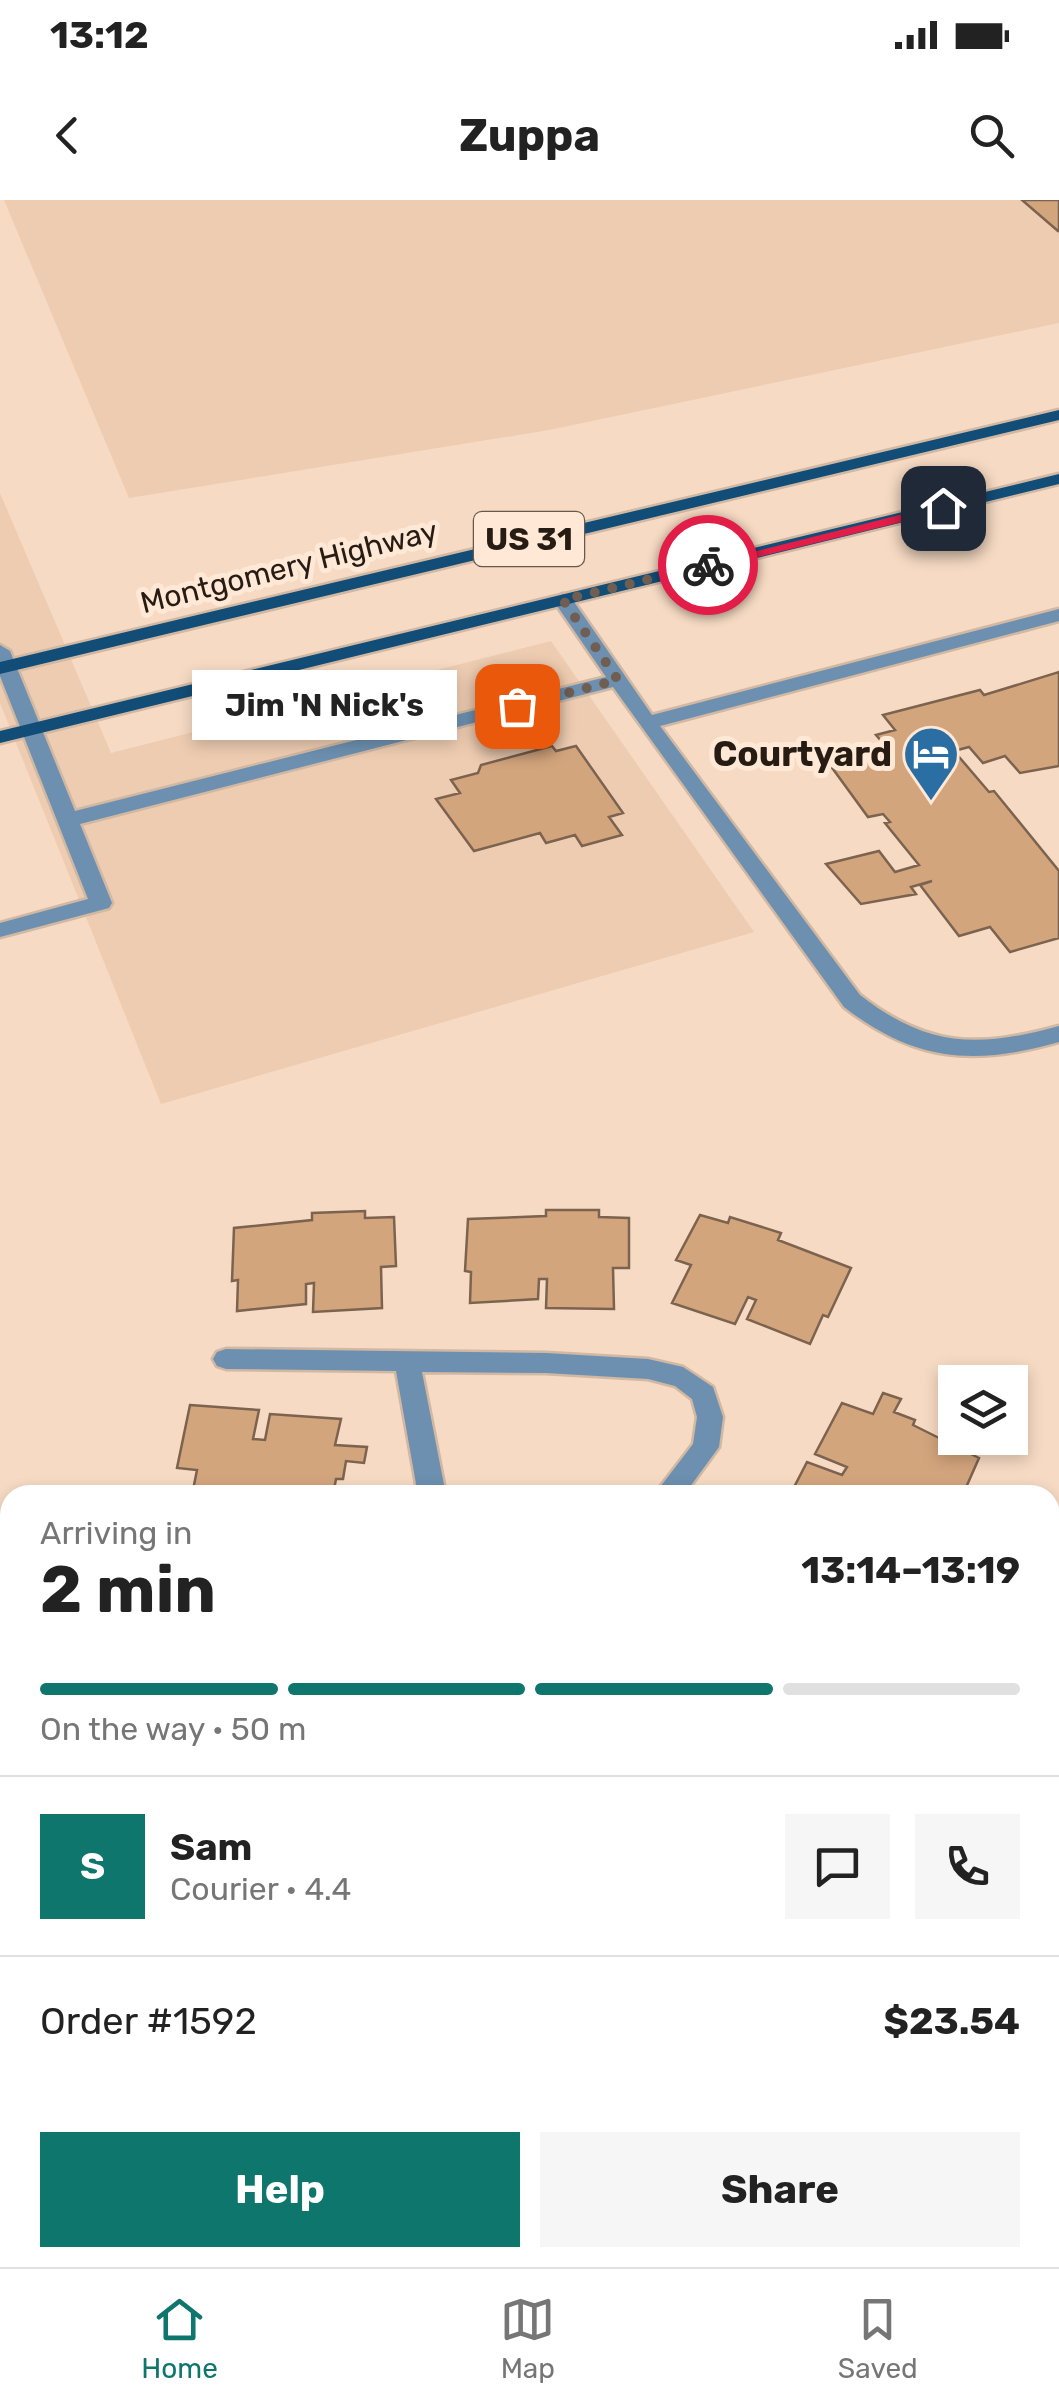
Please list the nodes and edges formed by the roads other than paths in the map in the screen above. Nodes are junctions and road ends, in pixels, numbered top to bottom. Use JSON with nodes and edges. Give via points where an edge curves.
{"nodes":[{"id":1,"x":1059,"y":415,"type":"edge"},
{"id":2,"x":1059,"y":480,"type":"edge"},
{"id":3,"x":563,"y":600,"type":"junction"},
{"id":4,"x":1059,"y":614,"type":"edge"},
{"id":5,"x":2,"y":662,"type":"edge"},
{"id":6,"x":618,"y":680,"type":"junction"},
{"id":7,"x":647,"y":723,"type":"junction"},
{"id":8,"x":31,"y":730,"type":"junction"},
{"id":9,"x":0,"y":737,"type":"edge"},
{"id":10,"x":68,"y":820,"type":"junction"},
{"id":11,"x":0,"y":930,"type":"edge"},
{"id":12,"x":1059,"y":1034,"type":"edge"},
{"id":13,"x":226,"y":1360,"type":"dead end"},
{"id":14,"x":407,"y":1361,"type":"junction"},
{"id":15,"x":430,"y":1485,"type":"edge"},
{"id":16,"x":676,"y":1485,"type":"edge"}],
"edges":[{"from":1,"to":5,"type":"main road","name":"Montgomery Highway","number":"US 31"},
{"from":2,"to":3,"type":"main road","number":"US 31"},
{"from":3,"to":6,"type":"street"},
{"from":3,"to":8,"type":"main road","number":"US 31"},
{"from":4,"to":7,"type":"street"},
{"from":5,"to":8,"type":"street"},
{"from":6,"to":7,"type":"street"},
{"from":6,"to":10,"type":"street"},
{"from":7,"to":12,"type":"street","via":[[852,1001],[875,1021],[912,1039],[987,1053]]},
{"from":8,"to":9,"type":"main road","number":"US 31"},
{"from":8,"to":10,"type":"street"},
{"from":10,"to":11,"type":"street","via":[[101,903]]},
{"from":13,"to":14,"type":"street"},
{"from":14,"to":15,"type":"street"},
{"from":14,"to":16,"type":"street","via":[[546,1362],[682,1377],[704,1394],[708,1432],[706,1447]]}]}
